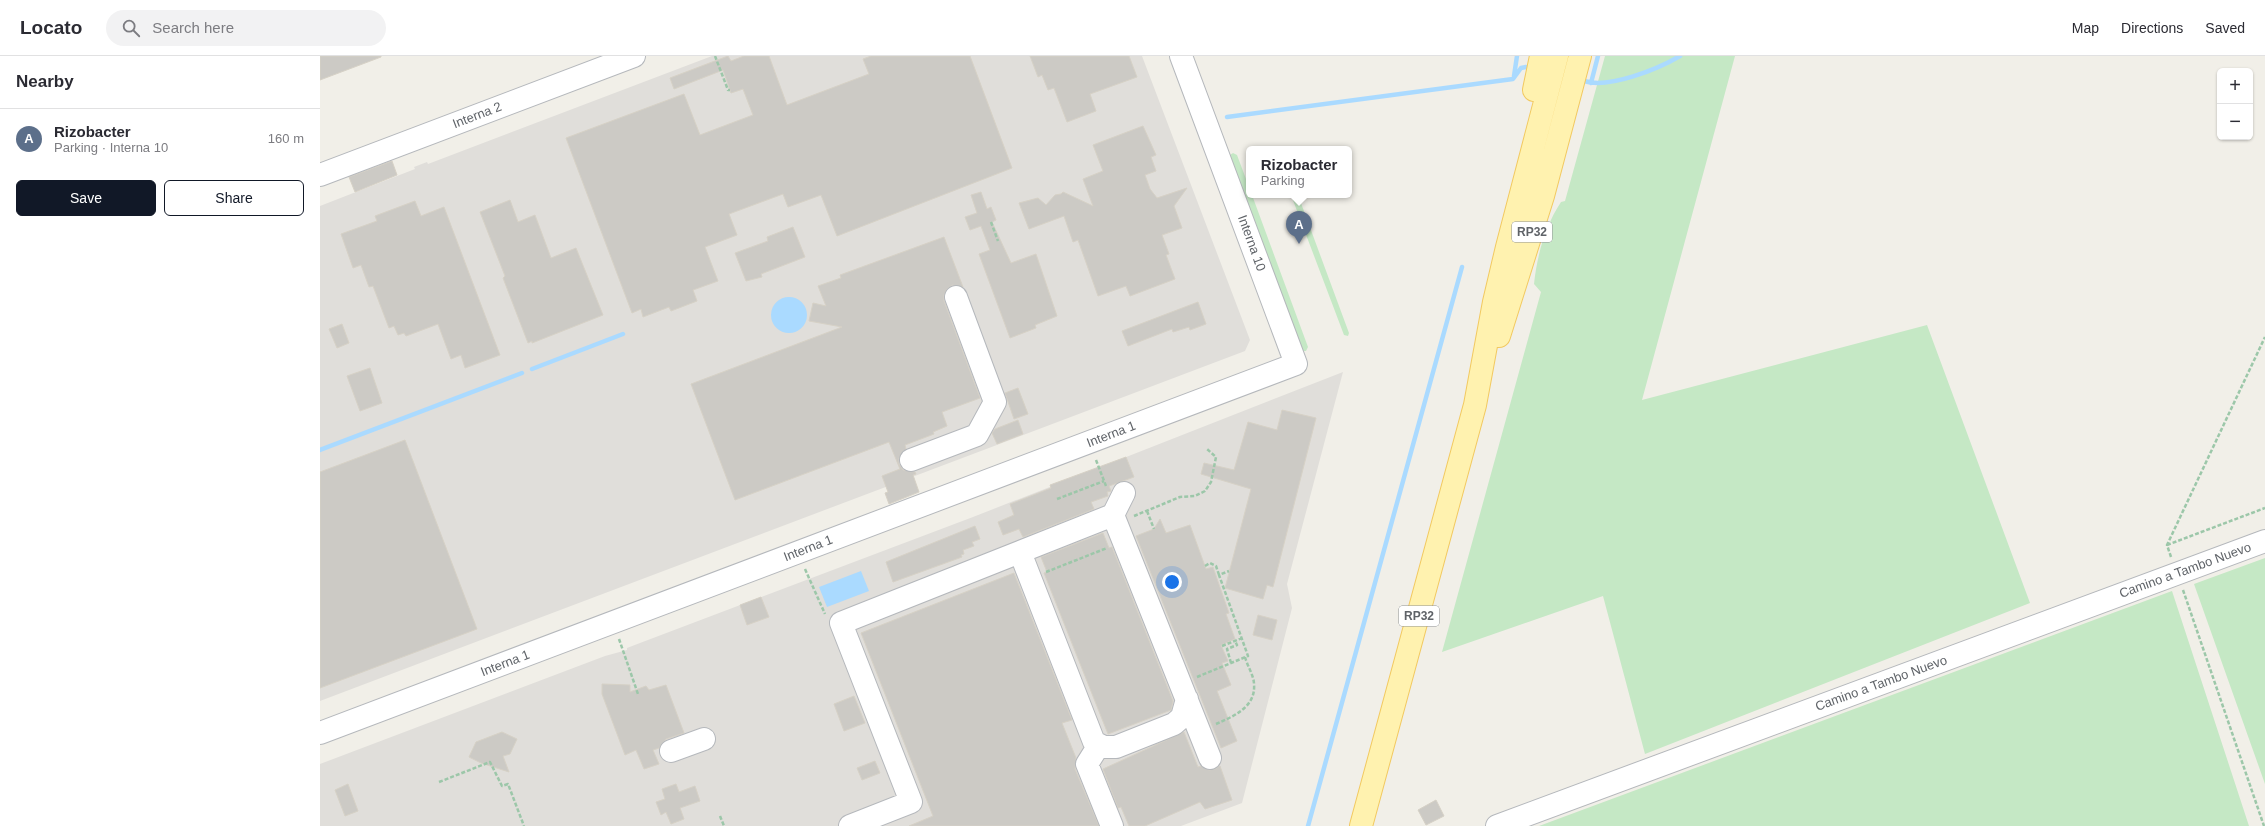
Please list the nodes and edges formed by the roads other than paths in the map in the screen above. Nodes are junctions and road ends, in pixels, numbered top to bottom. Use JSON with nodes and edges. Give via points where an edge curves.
{"nodes":[{"id":1,"x":634,"y":56,"type":"edge"},
{"id":2,"x":1181,"y":56,"type":"edge"},
{"id":3,"x":1541,"y":56,"type":"edge"},
{"id":4,"x":1557,"y":56,"type":"edge"},
{"id":5,"x":1571,"y":56,"type":"edge"},
{"id":6,"x":1580,"y":56,"type":"edge"},
{"id":7,"x":1552,"y":163,"type":"junction"},
{"id":8,"x":320,"y":175,"type":"edge"},
{"id":9,"x":1507,"y":247,"type":"junction"},
{"id":10,"x":956,"y":297,"type":"dead end"},
{"id":11,"x":1296,"y":364,"type":"joint"},
{"id":12,"x":1475,"y":405,"type":"junction"},
{"id":13,"x":911,"y":460,"type":"dead end"},
{"id":14,"x":1124,"y":493,"type":"dead end"},
{"id":15,"x":1123,"y":516,"type":"junction"},
{"id":16,"x":2265,"y":541,"type":"edge"},
{"id":17,"x":1020,"y":552,"type":"junction"},
{"id":18,"x":1189,"y":689,"type":"junction"},
{"id":19,"x":320,"y":733,"type":"edge"},
{"id":20,"x":704,"y":739,"type":"dead end"},
{"id":21,"x":1099,"y":745,"type":"junction"},
{"id":22,"x":671,"y":751,"type":"dead end"},
{"id":23,"x":1210,"y":758,"type":"dead end"},
{"id":24,"x":850,"y":826,"type":"edge"},
{"id":25,"x":1112,"y":826,"type":"edge"},
{"id":26,"x":1361,"y":826,"type":"edge"},
{"id":27,"x":1497,"y":826,"type":"edge"}],
"edges":[{"from":1,"to":8,"type":"street","name":"Interna 2"},
{"from":2,"to":11,"type":"street","name":"Interna 10"},
{"from":3,"to":9,"type":"main road"},
{"from":4,"to":9,"type":"main road","number":"RP32"},
{"from":5,"to":7,"type":"main road"},
{"from":6,"to":7,"type":"main road","number":"RP32"},
{"from":7,"to":12,"type":"main road","number":"RP32","via":[[1510,306]]},
{"from":9,"to":12,"type":"main road","number":"RP32"},
{"from":10,"to":13,"type":"street","via":[[995,402],[977,435]]},
{"from":11,"to":19,"type":"street","name":"Interna 1"},
{"from":12,"to":26,"type":"main road","number":"RP32"},
{"from":14,"to":15,"type":"street"},
{"from":15,"to":17,"type":"street"},
{"from":15,"to":18,"type":"street","via":[[1124,541]]},
{"from":16,"to":27,"type":"street","name":"Camino a Tambo Nuevo"},
{"from":17,"to":21,"type":"street","via":[[1092,738]]},
{"from":17,"to":24,"type":"street","via":[[841,623],[911,802]]},
{"from":18,"to":21,"type":"street","via":[[1182,717],[1174,724],[1116,747]]},
{"from":18,"to":23,"type":"street"},
{"from":20,"to":22,"type":"street"},
{"from":21,"to":25,"type":"street","via":[[1087,764]]}]}
